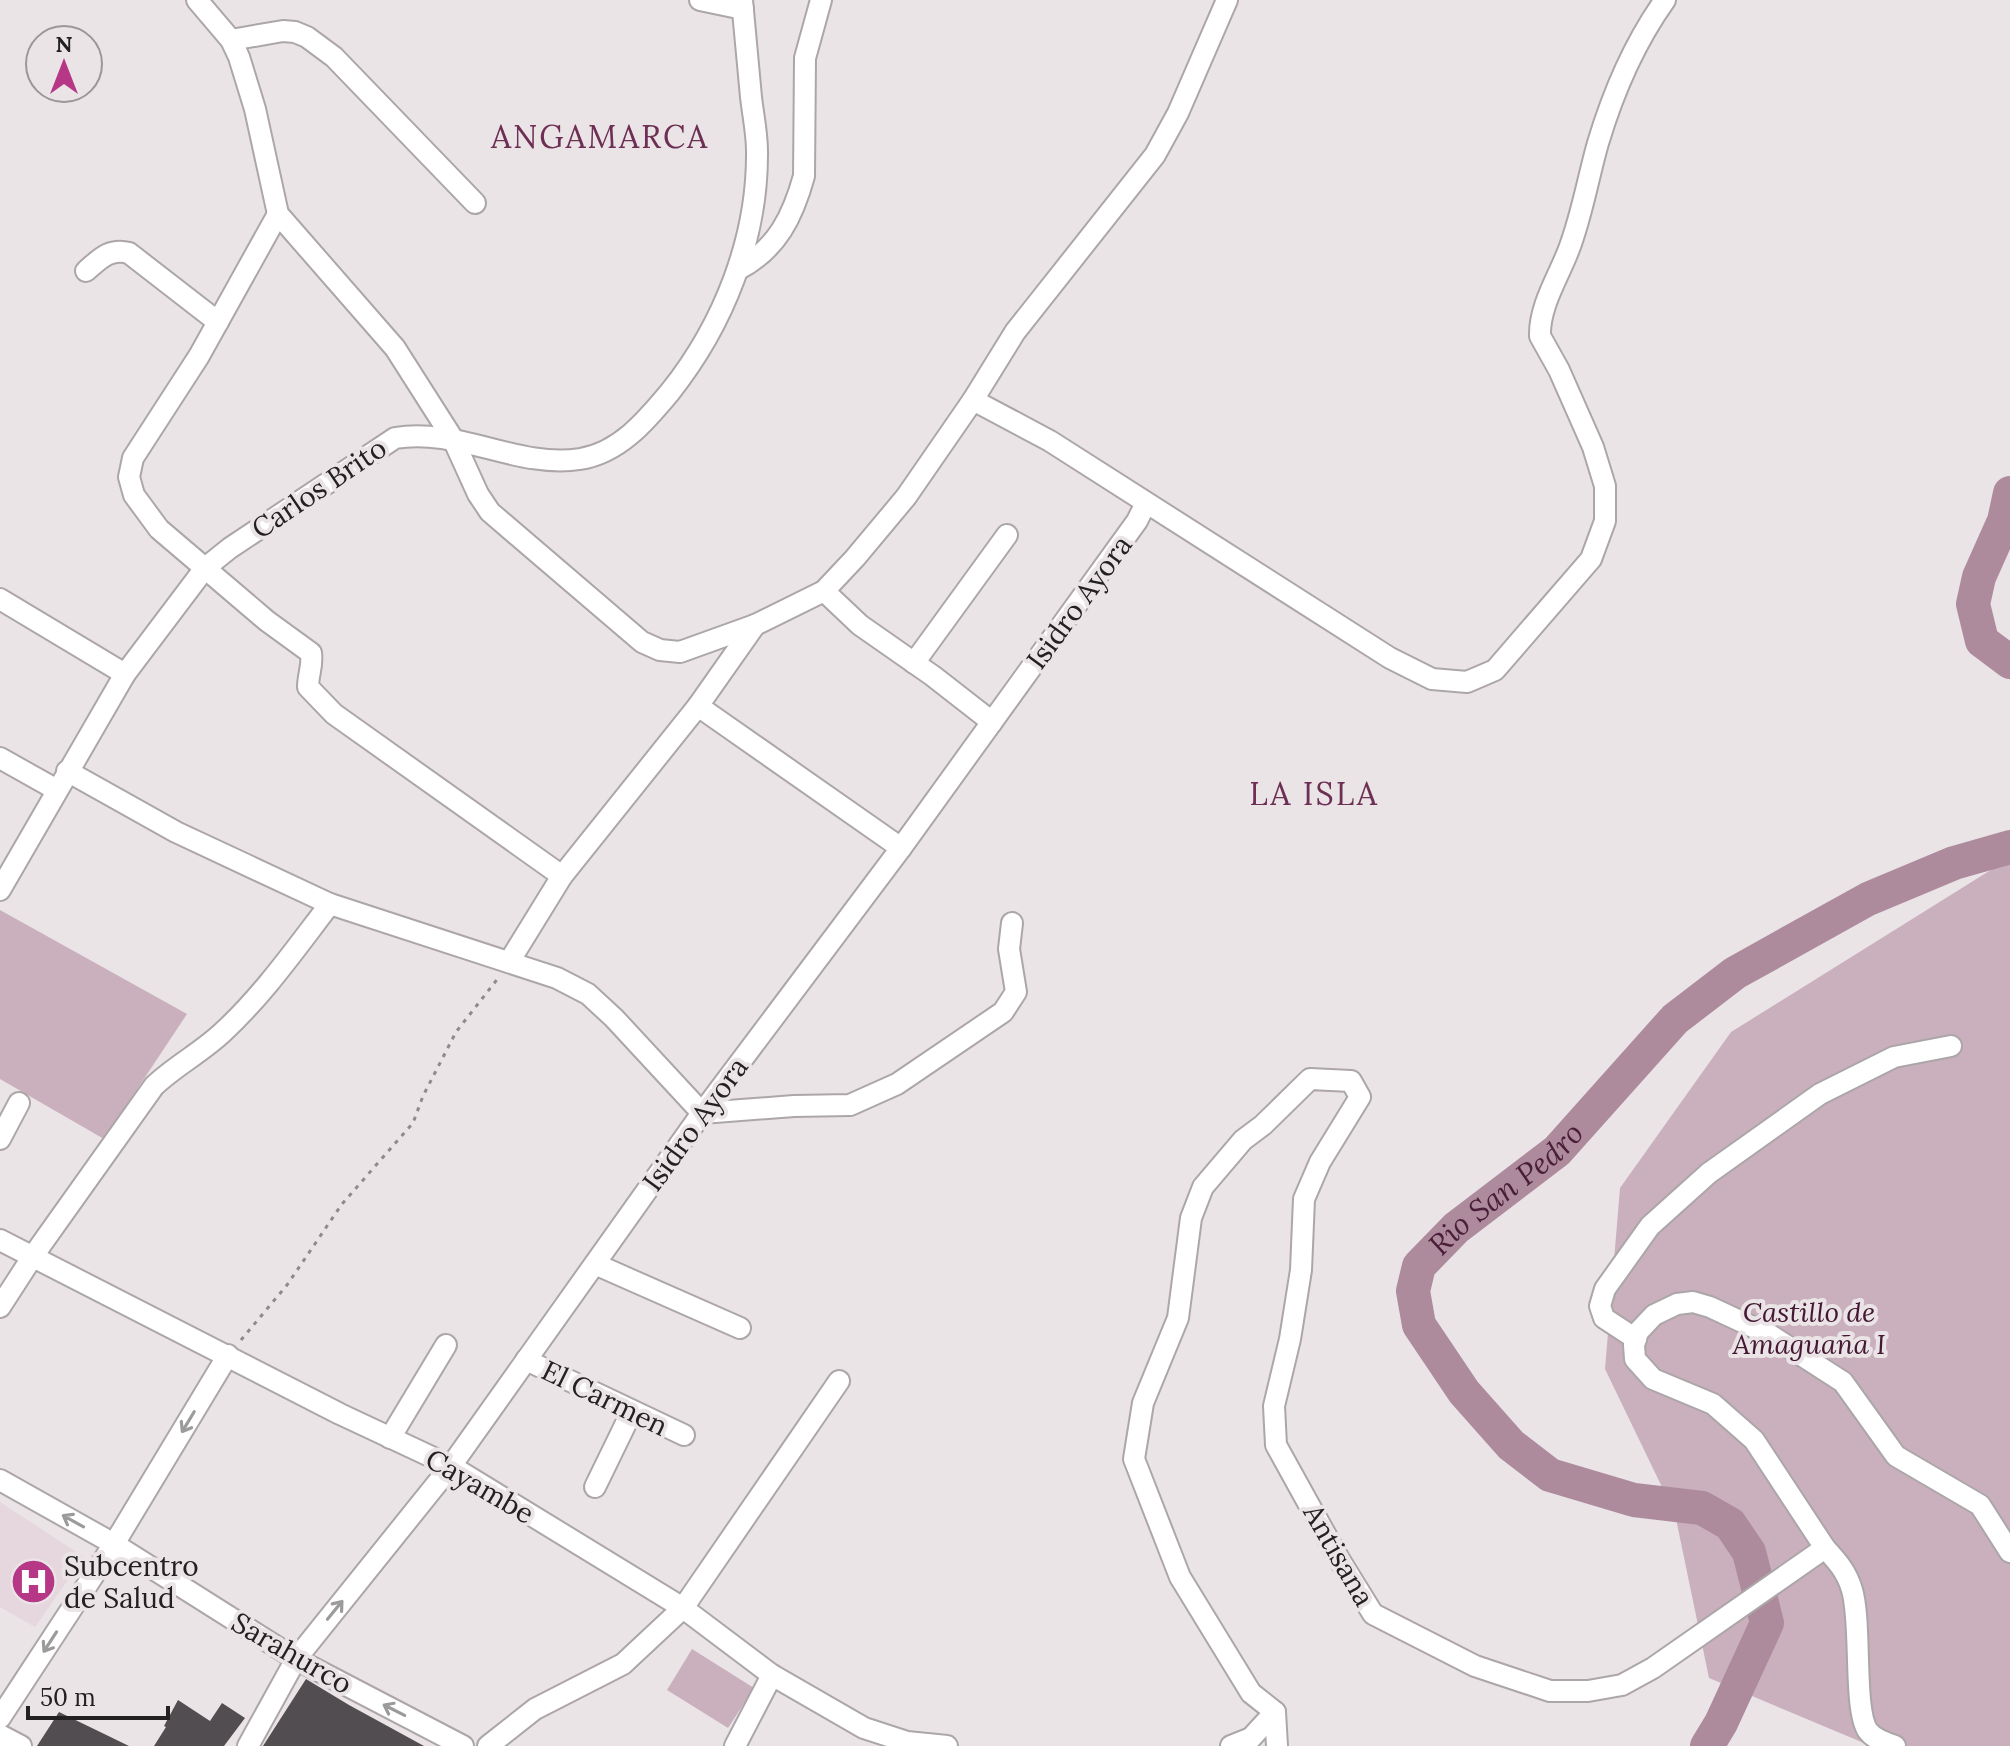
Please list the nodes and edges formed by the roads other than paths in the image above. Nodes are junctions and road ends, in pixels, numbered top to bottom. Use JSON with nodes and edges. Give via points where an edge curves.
{"nodes":[{"id":1,"x":197,"y":0,"type":"edge"},
{"id":2,"x":700,"y":0,"type":"edge"},
{"id":3,"x":821,"y":0,"type":"edge"},
{"id":4,"x":1227,"y":0,"type":"edge"},
{"id":5,"x":1665,"y":0,"type":"edge"},
{"id":6,"x":742,"y":4,"type":"edge"},
{"id":7,"x":231,"y":40,"type":"junction"},
{"id":8,"x":475,"y":203,"type":"dead end"},
{"id":9,"x":278,"y":214,"type":"junction"},
{"id":10,"x":739,"y":269,"type":"junction"},
{"id":11,"x":86,"y":271,"type":"dead end"},
{"id":12,"x":218,"y":322,"type":"junction"},
{"id":13,"x":973,"y":400,"type":"junction"},
{"id":14,"x":453,"y":439,"type":"junction"},
{"id":15,"x":1146,"y":503,"type":"junction"},
{"id":16,"x":1007,"y":535,"type":"dead end"},
{"id":17,"x":205,"y":568,"type":"junction"},
{"id":18,"x":824,"y":591,"type":"junction"},
{"id":19,"x":0,"y":599,"type":"edge"},
{"id":20,"x":755,"y":625,"type":"junction"},
{"id":21,"x":914,"y":663,"type":"junction"},
{"id":22,"x":125,"y":674,"type":"junction"},
{"id":23,"x":698,"y":706,"type":"junction"},
{"id":24,"x":992,"y":722,"type":"junction"},
{"id":25,"x":0,"y":758,"type":"edge"},
{"id":26,"x":67,"y":771,"type":"junction"},
{"id":27,"x":57,"y":790,"type":"junction"},
{"id":28,"x":901,"y":848,"type":"junction"},
{"id":29,"x":562,"y":876,"type":"junction"},
{"id":30,"x":0,"y":890,"type":"edge"},
{"id":31,"x":330,"y":904,"type":"junction"},
{"id":32,"x":1012,"y":923,"type":"dead end"},
{"id":33,"x":509,"y":962,"type":"junction"},
{"id":34,"x":1951,"y":1046,"type":"dead end"},
{"id":35,"x":19,"y":1103,"type":"dead end"},
{"id":36,"x":702,"y":1113,"type":"junction"},
{"id":37,"x":0,"y":1139,"type":"edge"},
{"id":38,"x":0,"y":1240,"type":"edge"},
{"id":39,"x":33,"y":1256,"type":"junction"},
{"id":40,"x":595,"y":1264,"type":"junction"},
{"id":41,"x":0,"y":1307,"type":"edge"},
{"id":42,"x":740,"y":1328,"type":"dead end"},
{"id":43,"x":1636,"y":1339,"type":"junction"},
{"id":44,"x":446,"y":1345,"type":"dead end"},
{"id":45,"x":228,"y":1355,"type":"junction"},
{"id":46,"x":526,"y":1360,"type":"junction"},
{"id":47,"x":839,"y":1381,"type":"dead end"},
{"id":48,"x":632,"y":1411,"type":"junction"},
{"id":49,"x":684,"y":1435,"type":"dead end"},
{"id":50,"x":390,"y":1438,"type":"junction"},
{"id":51,"x":451,"y":1466,"type":"junction"},
{"id":52,"x":0,"y":1480,"type":"edge"},
{"id":53,"x":595,"y":1487,"type":"dead end"},
{"id":54,"x":114,"y":1544,"type":"junction"},
{"id":55,"x":1825,"y":1548,"type":"junction"},
{"id":56,"x":2010,"y":1552,"type":"edge"},
{"id":57,"x":683,"y":1608,"type":"junction"},
{"id":58,"x":296,"y":1659,"type":"junction"},
{"id":59,"x":772,"y":1675,"type":"junction"},
{"id":60,"x":1275,"y":1712,"type":"junction"},
{"id":61,"x":0,"y":1718,"type":"edge"},
{"id":62,"x":0,"y":1735,"type":"edge"},
{"id":63,"x":21,"y":1746,"type":"edge"},
{"id":64,"x":248,"y":1746,"type":"edge"},
{"id":65,"x":463,"y":1746,"type":"edge"},
{"id":66,"x":488,"y":1746,"type":"edge"},
{"id":67,"x":735,"y":1746,"type":"edge"},
{"id":68,"x":947,"y":1746,"type":"edge"},
{"id":69,"x":1231,"y":1746,"type":"edge"},
{"id":70,"x":1277,"y":1746,"type":"edge"},
{"id":71,"x":1895,"y":1746,"type":"edge"}],
"edges":[{"from":1,"to":7,"type":"street"},
{"from":2,"to":6,"type":"street"},
{"from":3,"to":10,"type":"street","via":[[805,58],[804,176],[799,193],[773,244]]},
{"from":4,"to":13,"type":"street","via":[[1155,155],[1015,332]]},
{"from":5,"to":15,"type":"street","via":[[1630,58],[1612,104],[1540,329],[1593,447],[1605,486],[1605,521],[1591,559],[1495,670],[1467,682],[1432,679],[1390,658]]},
{"from":6,"to":10,"type":"street","name":"Carlos Brito","via":[[757,150],[754,200]]},
{"from":7,"to":8,"type":"street","via":[[283,31],[307,37],[334,57]]},
{"from":7,"to":9,"type":"street","via":[[255,109]]},
{"from":9,"to":12,"type":"street"},
{"from":9,"to":14,"type":"street","via":[[395,348]]},
{"from":10,"to":14,"type":"street","name":"Carlos Brito","via":[[694,361],[619,445],[597,456],[549,462]]},
{"from":11,"to":12,"type":"street","via":[[107,253],[129,253]]},
{"from":12,"to":17,"type":"street","via":[[133,458],[129,477],[144,512]]},
{"from":13,"to":15,"type":"street","via":[[1050,441]]},
{"from":13,"to":18,"type":"street","via":[[906,497]]},
{"from":14,"to":17,"type":"street","name":"Carlos Brito","via":[[408,435],[382,444]]},
{"from":14,"to":20,"type":"street","via":[[490,512],[642,642],[680,652]]},
{"from":15,"to":24,"type":"street","name":"Isidro Ayora"},
{"from":16,"to":21,"type":"street"},
{"from":17,"to":22,"type":"street","name":"Carlos Brito"},
{"from":17,"to":29,"type":"street","via":[[311,653],[308,687],[334,714]]},
{"from":18,"to":20,"type":"street"},
{"from":18,"to":21,"type":"street","via":[[860,625]]},
{"from":19,"to":22,"type":"street"},
{"from":20,"to":23,"type":"street"},
{"from":21,"to":24,"type":"street"},
{"from":22,"to":26,"type":"street","name":"Carlos Brito"},
{"from":23,"to":28,"type":"street"},
{"from":23,"to":29,"type":"street"},
{"from":24,"to":28,"type":"street","name":"Isidro Ayora"},
{"from":25,"to":27,"type":"street"},
{"from":26,"to":27,"type":"street","name":"Carlos Brito"},
{"from":26,"to":31,"type":"street","via":[[176,832]]},
{"from":27,"to":30,"type":"street","name":"Carlos Brito"},
{"from":28,"to":36,"type":"street","name":"Isidro Ayora"},
{"from":29,"to":33,"type":"street"},
{"from":31,"to":33,"type":"street"},
{"from":31,"to":39,"type":"street","via":[[278,974],[221,1034],[154,1086]]},
{"from":32,"to":36,"type":"street","via":[[1008,936],[1014,999],[1003,1012],[897,1084],[850,1105]]},
{"from":33,"to":36,"type":"street","via":[[588,994]]},
{"from":34,"to":43,"type":"street","via":[[1894,1057],[1820,1094],[1709,1173],[1650,1226],[1605,1289],[1600,1306],[1604,1318]]},
{"from":35,"to":37,"type":"street"},
{"from":36,"to":40,"type":"street","name":"Isidro Ayora"},
{"from":38,"to":39,"type":"street","name":"Cayambe"},
{"from":39,"to":41,"type":"street"},
{"from":39,"to":45,"type":"street","name":"Cayambe"},
{"from":40,"to":42,"type":"street"},
{"from":40,"to":46,"type":"street","name":"Isidro Ayora"},
{"from":43,"to":55,"type":"street","via":[[1635,1359],[1653,1379],[1713,1404],[1754,1440]]},
{"from":43,"to":56,"type":"street","via":[[1654,1315],[1693,1302],[1770,1335],[1843,1382],[1896,1456],[1980,1505]]},
{"from":44,"to":50,"type":"street"},
{"from":45,"to":50,"type":"street","name":"Cayambe"},
{"from":45,"to":54,"type":"street","one_way":true},
{"from":46,"to":48,"type":"street","name":"El Carmen"},
{"from":46,"to":51,"type":"street","name":"Isidro Ayora"},
{"from":47,"to":57,"type":"street"},
{"from":48,"to":49,"type":"street","name":"El Carmen"},
{"from":48,"to":53,"type":"street"},
{"from":50,"to":51,"type":"street","name":"Cayambe"},
{"from":51,"to":57,"type":"street","name":"Cayambe"},
{"from":58,"to":51,"type":"street","name":"Isidro Ayora","one_way":true},
{"from":54,"to":52,"type":"street","name":"Sarahurco","one_way":true},
{"from":54,"to":58,"type":"street","name":"Sarahurco"},
{"from":54,"to":61,"type":"street","one_way":true},
{"from":55,"to":60,"type":"street","name":"Antisana","via":[[1653,1668],[1622,1685],[1588,1691],[1550,1691],[1475,1666],[1373,1614],[1276,1445],[1274,1406],[1301,1270],[1304,1199],[1360,1097],[1351,1081],[1310,1079],[1243,1140],[1203,1187],[1191,1218],[1178,1318],[1143,1403],[1134,1459],[1180,1577],[1251,1693]]},
{"from":55,"to":71,"type":"street","via":[[1844,1569],[1853,1590],[1867,1730]]},
{"from":57,"to":59,"type":"street","name":"Cayambe"},
{"from":57,"to":66,"type":"street","via":[[623,1664],[535,1709]]},
{"from":58,"to":64,"type":"street","name":"Isidro Ayora"},
{"from":65,"to":58,"type":"street","name":"Sarahurco","one_way":true},
{"from":59,"to":67,"type":"street"},
{"from":59,"to":68,"type":"street","name":"Cayambe","via":[[864,1728],[907,1742]]},
{"from":60,"to":69,"type":"street","via":[[1251,1738]]},
{"from":60,"to":70,"type":"street"},
{"from":62,"to":63,"type":"street"}]}
